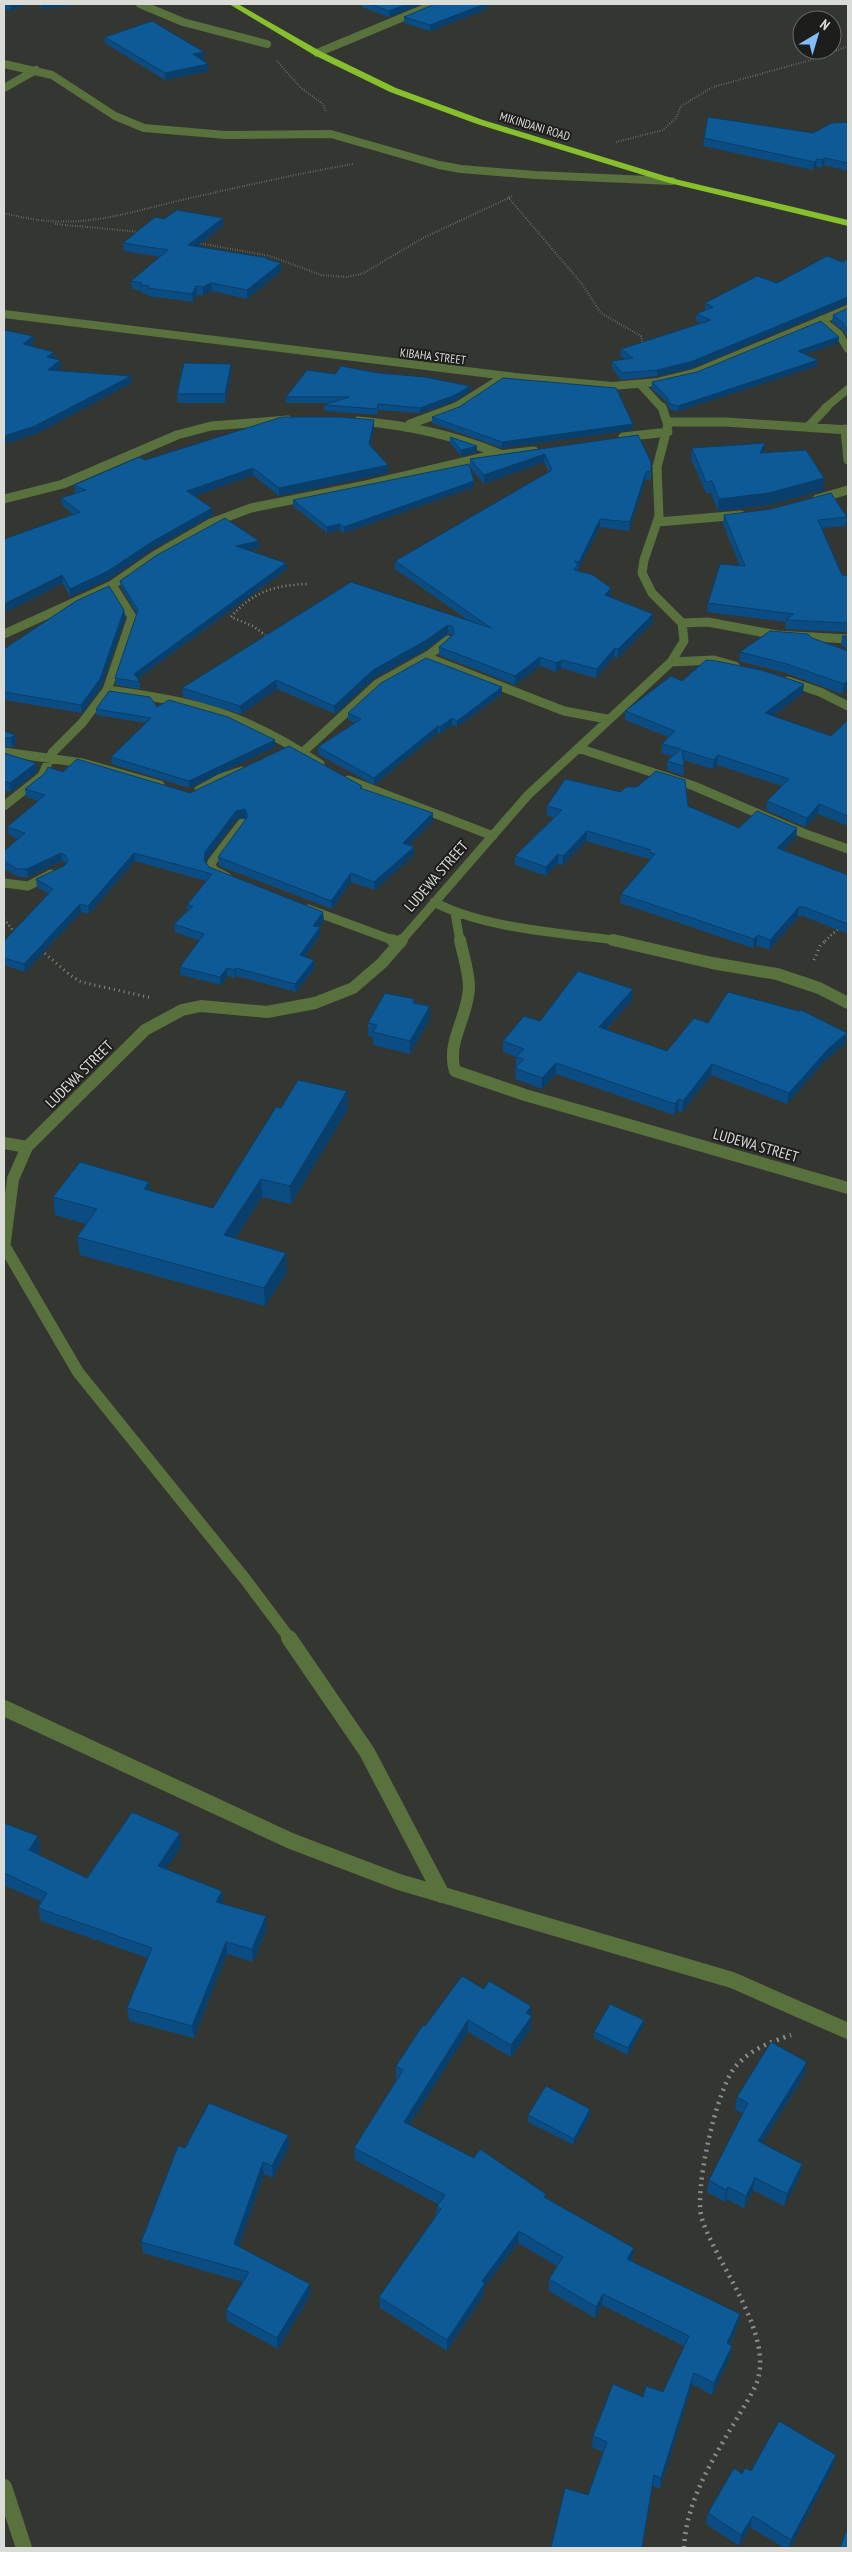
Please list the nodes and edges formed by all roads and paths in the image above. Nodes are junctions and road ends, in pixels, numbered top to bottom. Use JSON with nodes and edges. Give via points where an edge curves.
{"nodes":[{"id":1,"x":140,"y":4,"type":"edge"},
{"id":2,"x":233,"y":4,"type":"edge"},
{"id":3,"x":435,"y":4,"type":"edge"},
{"id":4,"x":267,"y":44,"type":"joint"},
{"id":5,"x":848,"y":46,"type":"edge"},
{"id":6,"x":317,"y":53,"type":"junction"},
{"id":7,"x":4,"y":64,"type":"edge"},
{"id":8,"x":36,"y":70,"type":"junction"},
{"id":9,"x":4,"y":88,"type":"edge"},
{"id":10,"x":331,"y":134,"type":"junction"},
{"id":11,"x":592,"y":158,"type":"junction"},
{"id":12,"x":357,"y":164,"type":"dead end"},
{"id":13,"x":672,"y":181,"type":"junction"},
{"id":14,"x":504,"y":193,"type":"dead end"},
{"id":15,"x":509,"y":198,"type":"junction"},
{"id":16,"x":4,"y":213,"type":"edge"},
{"id":17,"x":848,"y":223,"type":"edge"},
{"id":18,"x":55,"y":224,"type":"junction"},
{"id":19,"x":145,"y":233,"type":"edge"},
{"id":20,"x":194,"y":242,"type":"edge"},
{"id":21,"x":848,"y":309,"type":"edge"},
{"id":22,"x":4,"y":314,"type":"edge"},
{"id":23,"x":821,"y":320,"type":"junction"},
{"id":24,"x":646,"y":349,"type":"edge"},
{"id":25,"x":848,"y":349,"type":"edge"},
{"id":26,"x":506,"y":376,"type":"junction"},
{"id":27,"x":640,"y":384,"type":"junction"},
{"id":28,"x":848,"y":389,"type":"edge"},
{"id":29,"x":298,"y":420,"type":"edge"},
{"id":30,"x":344,"y":420,"type":"edge"},
{"id":31,"x":408,"y":425,"type":"junction"},
{"id":32,"x":809,"y":426,"type":"junction"},
{"id":33,"x":668,"y":427,"type":"junction"},
{"id":34,"x":847,"y":430,"type":"edge"},
{"id":35,"x":610,"y":439,"type":"edge"},
{"id":36,"x":546,"y":449,"type":"edge"},
{"id":37,"x":500,"y":454,"type":"junction"},
{"id":38,"x":848,"y":460,"type":"edge"},
{"id":39,"x":848,"y":490,"type":"edge"},
{"id":40,"x":4,"y":499,"type":"edge"},
{"id":41,"x":812,"y":501,"type":"edge"},
{"id":42,"x":753,"y":513,"type":"edge"},
{"id":43,"x":658,"y":522,"type":"junction"},
{"id":44,"x":309,"y":584,"type":"dead end"},
{"id":45,"x":112,"y":585,"type":"junction"},
{"id":46,"x":682,"y":622,"type":"junction"},
{"id":47,"x":4,"y":634,"type":"edge"},
{"id":48,"x":802,"y":637,"type":"junction"},
{"id":49,"x":848,"y":639,"type":"edge"},
{"id":50,"x":273,"y":640,"type":"edge"},
{"id":51,"x":448,"y":640,"type":"edge"},
{"id":52,"x":835,"y":650,"type":"edge"},
{"id":53,"x":426,"y":657,"type":"junction"},
{"id":54,"x":671,"y":662,"type":"junction"},
{"id":55,"x":744,"y":668,"type":"edge"},
{"id":56,"x":780,"y":678,"type":"edge"},
{"id":57,"x":107,"y":690,"type":"junction"},
{"id":58,"x":848,"y":706,"type":"edge"},
{"id":59,"x":608,"y":719,"type":"junction"},
{"id":60,"x":291,"y":746,"type":"junction"},
{"id":61,"x":578,"y":748,"type":"junction"},
{"id":62,"x":4,"y":752,"type":"edge"},
{"id":63,"x":279,"y":753,"type":"edge"},
{"id":64,"x":302,"y":753,"type":"junction"},
{"id":65,"x":49,"y":758,"type":"junction"},
{"id":66,"x":255,"y":766,"type":"edge"},
{"id":67,"x":167,"y":788,"type":"edge"},
{"id":68,"x":190,"y":795,"type":"edge"},
{"id":69,"x":4,"y":806,"type":"edge"},
{"id":70,"x":242,"y":823,"type":"edge"},
{"id":71,"x":493,"y":836,"type":"junction"},
{"id":72,"x":848,"y":849,"type":"edge"},
{"id":73,"x":62,"y":868,"type":"edge"},
{"id":74,"x":236,"y":880,"type":"edge"},
{"id":75,"x":4,"y":882,"type":"edge"},
{"id":76,"x":434,"y":902,"type":"junction"},
{"id":77,"x":300,"y":905,"type":"edge"},
{"id":78,"x":455,"y":913,"type":"junction"},
{"id":79,"x":4,"y":920,"type":"edge"},
{"id":80,"x":843,"y":924,"type":"edge"},
{"id":81,"x":21,"y":938,"type":"edge"},
{"id":82,"x":400,"y":943,"type":"junction"},
{"id":83,"x":35,"y":946,"type":"edge"},
{"id":84,"x":819,"y":988,"type":"junction"},
{"id":85,"x":848,"y":1003,"type":"edge"},
{"id":86,"x":182,"y":1010,"type":"junction"},
{"id":87,"x":4,"y":1143,"type":"edge"},
{"id":88,"x":28,"y":1147,"type":"junction"},
{"id":89,"x":848,"y":1188,"type":"edge"},
{"id":90,"x":4,"y":1248,"type":"edge"},
{"id":91,"x":4,"y":1708,"type":"edge"},
{"id":92,"x":442,"y":1895,"type":"junction"},
{"id":93,"x":830,"y":2023,"type":"junction"},
{"id":94,"x":848,"y":2031,"type":"edge"},
{"id":95,"x":4,"y":2488,"type":"edge"},
{"id":96,"x":22,"y":2547,"type":"edge"},
{"id":97,"x":684,"y":2548,"type":"edge"}],
"edges":[{"from":1,"to":4,"type":"street","via":[[159,13]]},
{"from":2,"to":6,"type":"highway","name":"MIKINDANI ROAD"},
{"from":3,"to":6,"type":"street"},
{"from":4,"to":10,"type":"path","via":[[275,59],[301,88],[323,104],[331,120]]},
{"from":5,"to":11,"type":"path","via":[[811,60],[713,87],[680,106],[678,116],[658,134],[618,140]]},
{"from":6,"to":11,"type":"highway","name":"MIKINDANI ROAD","via":[[393,90]]},
{"from":7,"to":8,"type":"street"},
{"from":8,"to":9,"type":"street"},
{"from":8,"to":10,"type":"street","via":[[52,75],[115,116],[144,128],[226,135]]},
{"from":10,"to":13,"type":"street","via":[[461,169]]},
{"from":11,"to":13,"type":"highway","name":"MIKINDANI ROAD"},
{"from":12,"to":18,"type":"path","via":[[304,172],[94,221]]},
{"from":13,"to":17,"type":"highway","name":"MIKINDANI ROAD"},
{"from":14,"to":15,"type":"path"},
{"from":15,"to":20,"type":"path","via":[[423,238],[368,271],[346,277],[321,275],[270,256]]},
{"from":15,"to":24,"type":"path","via":[[582,284],[597,309],[640,336]]},
{"from":16,"to":18,"type":"path"},
{"from":18,"to":19,"type":"path","via":[[78,230],[118,229]]},
{"from":21,"to":23,"type":"street","name":"KIBAHA STREET"},
{"from":22,"to":26,"type":"street","name":"KIBAHA STREET"},
{"from":23,"to":25,"type":"street","via":[[839,334]]},
{"from":23,"to":27,"type":"street","name":"KIBAHA STREET","via":[[694,372]]},
{"from":26,"to":27,"type":"street","name":"KIBAHA STREET","via":[[598,385]]},
{"from":26,"to":31,"type":"street","via":[[454,408]]},
{"from":27,"to":33,"type":"street","via":[[664,411]]},
{"from":28,"to":32,"type":"street"},
{"from":29,"to":40,"type":"street","via":[[211,426],[177,435],[63,484]]},
{"from":30,"to":31,"type":"street"},
{"from":31,"to":37,"type":"street","via":[[443,432]]},
{"from":32,"to":33,"type":"street","via":[[726,422]]},
{"from":32,"to":34,"type":"street"},
{"from":33,"to":35,"type":"street"},
{"from":33,"to":43,"type":"street","via":[[657,471]]},
{"from":34,"to":38,"type":"street"},
{"from":36,"to":37,"type":"street"},
{"from":37,"to":45,"type":"street","via":[[251,508],[204,527]]},
{"from":39,"to":41,"type":"street"},
{"from":42,"to":43,"type":"street"},
{"from":43,"to":46,"type":"street","via":[[642,573],[660,603]]},
{"from":44,"to":50,"type":"path","via":[[262,590],[249,597],[231,617],[253,626]]},
{"from":45,"to":47,"type":"street"},
{"from":45,"to":57,"type":"street","via":[[132,617]]},
{"from":46,"to":48,"type":"street","via":[[697,621],[752,632]]},
{"from":46,"to":54,"type":"street","name":"LUDEWA STREET","via":[[684,641]]},
{"from":48,"to":49,"type":"street"},
{"from":48,"to":52,"type":"street"},
{"from":51,"to":53,"type":"street"},
{"from":53,"to":59,"type":"street","via":[[564,711]]},
{"from":53,"to":64,"type":"street","via":[[378,684]]},
{"from":54,"to":55,"type":"street","via":[[714,660]]},
{"from":54,"to":59,"type":"street","name":"LUDEWA STREET"},
{"from":56,"to":58,"type":"street"},
{"from":57,"to":60,"type":"street","via":[[203,706],[238,719]]},
{"from":57,"to":65,"type":"street","via":[[78,728]]},
{"from":59,"to":61,"type":"street","name":"LUDEWA STREET"},
{"from":60,"to":63,"type":"street"},
{"from":60,"to":64,"type":"street"},
{"from":61,"to":71,"type":"street","name":"LUDEWA STREET","via":[[528,796]]},
{"from":61,"to":72,"type":"street","via":[[715,794]]},
{"from":62,"to":65,"type":"street"},
{"from":64,"to":71,"type":"street","via":[[364,788]]},
{"from":65,"to":67,"type":"street","via":[[78,760]]},
{"from":65,"to":69,"type":"street","via":[[42,776]]},
{"from":66,"to":68,"type":"street","via":[[221,778]]},
{"from":70,"to":74,"type":"street","via":[[211,866]]},
{"from":71,"to":76,"type":"street","name":"LUDEWA STREET"},
{"from":73,"to":75,"type":"street","via":[[28,886]]},
{"from":76,"to":78,"type":"street"},
{"from":76,"to":82,"type":"street","name":"LUDEWA STREET"},
{"from":77,"to":82,"type":"street"},
{"from":78,"to":84,"type":"street","via":[[480,920],[633,943],[712,963],[777,974]]},
{"from":78,"to":89,"type":"street","name":"LUDEWA STREET","via":[[469,986],[464,1019],[453,1044],[455,1071],[525,1095]]},
{"from":79,"to":81,"type":"path"},
{"from":80,"to":84,"type":"path","via":[[815,955],[813,964]]},
{"from":82,"to":86,"type":"street","name":"LUDEWA STREET","via":[[353,988],[316,1003],[267,1012],[202,1006]]},
{"from":83,"to":86,"type":"path","via":[[81,982],[163,1001]]},
{"from":84,"to":85,"type":"street"},
{"from":86,"to":88,"type":"street","name":"LUDEWA STREET","via":[[145,1030]]},
{"from":87,"to":88,"type":"street"},
{"from":88,"to":90,"type":"street","name":"LUDEWA STREET","via":[[13,1179]]},
{"from":90,"to":92,"type":"street","via":[[78,1372],[245,1579],[334,1703],[367,1752]]},
{"from":91,"to":92,"type":"street","via":[[291,1841]]},
{"from":92,"to":93,"type":"street","via":[[732,1980]]},
{"from":93,"to":94,"type":"street"},
{"from":93,"to":97,"type":"path","via":[[774,2040],[748,2052],[727,2076],[718,2103],[702,2177],[700,2215],[756,2329],[762,2350],[760,2376],[694,2500],[683,2534]]},
{"from":95,"to":96,"type":"street"}]}
